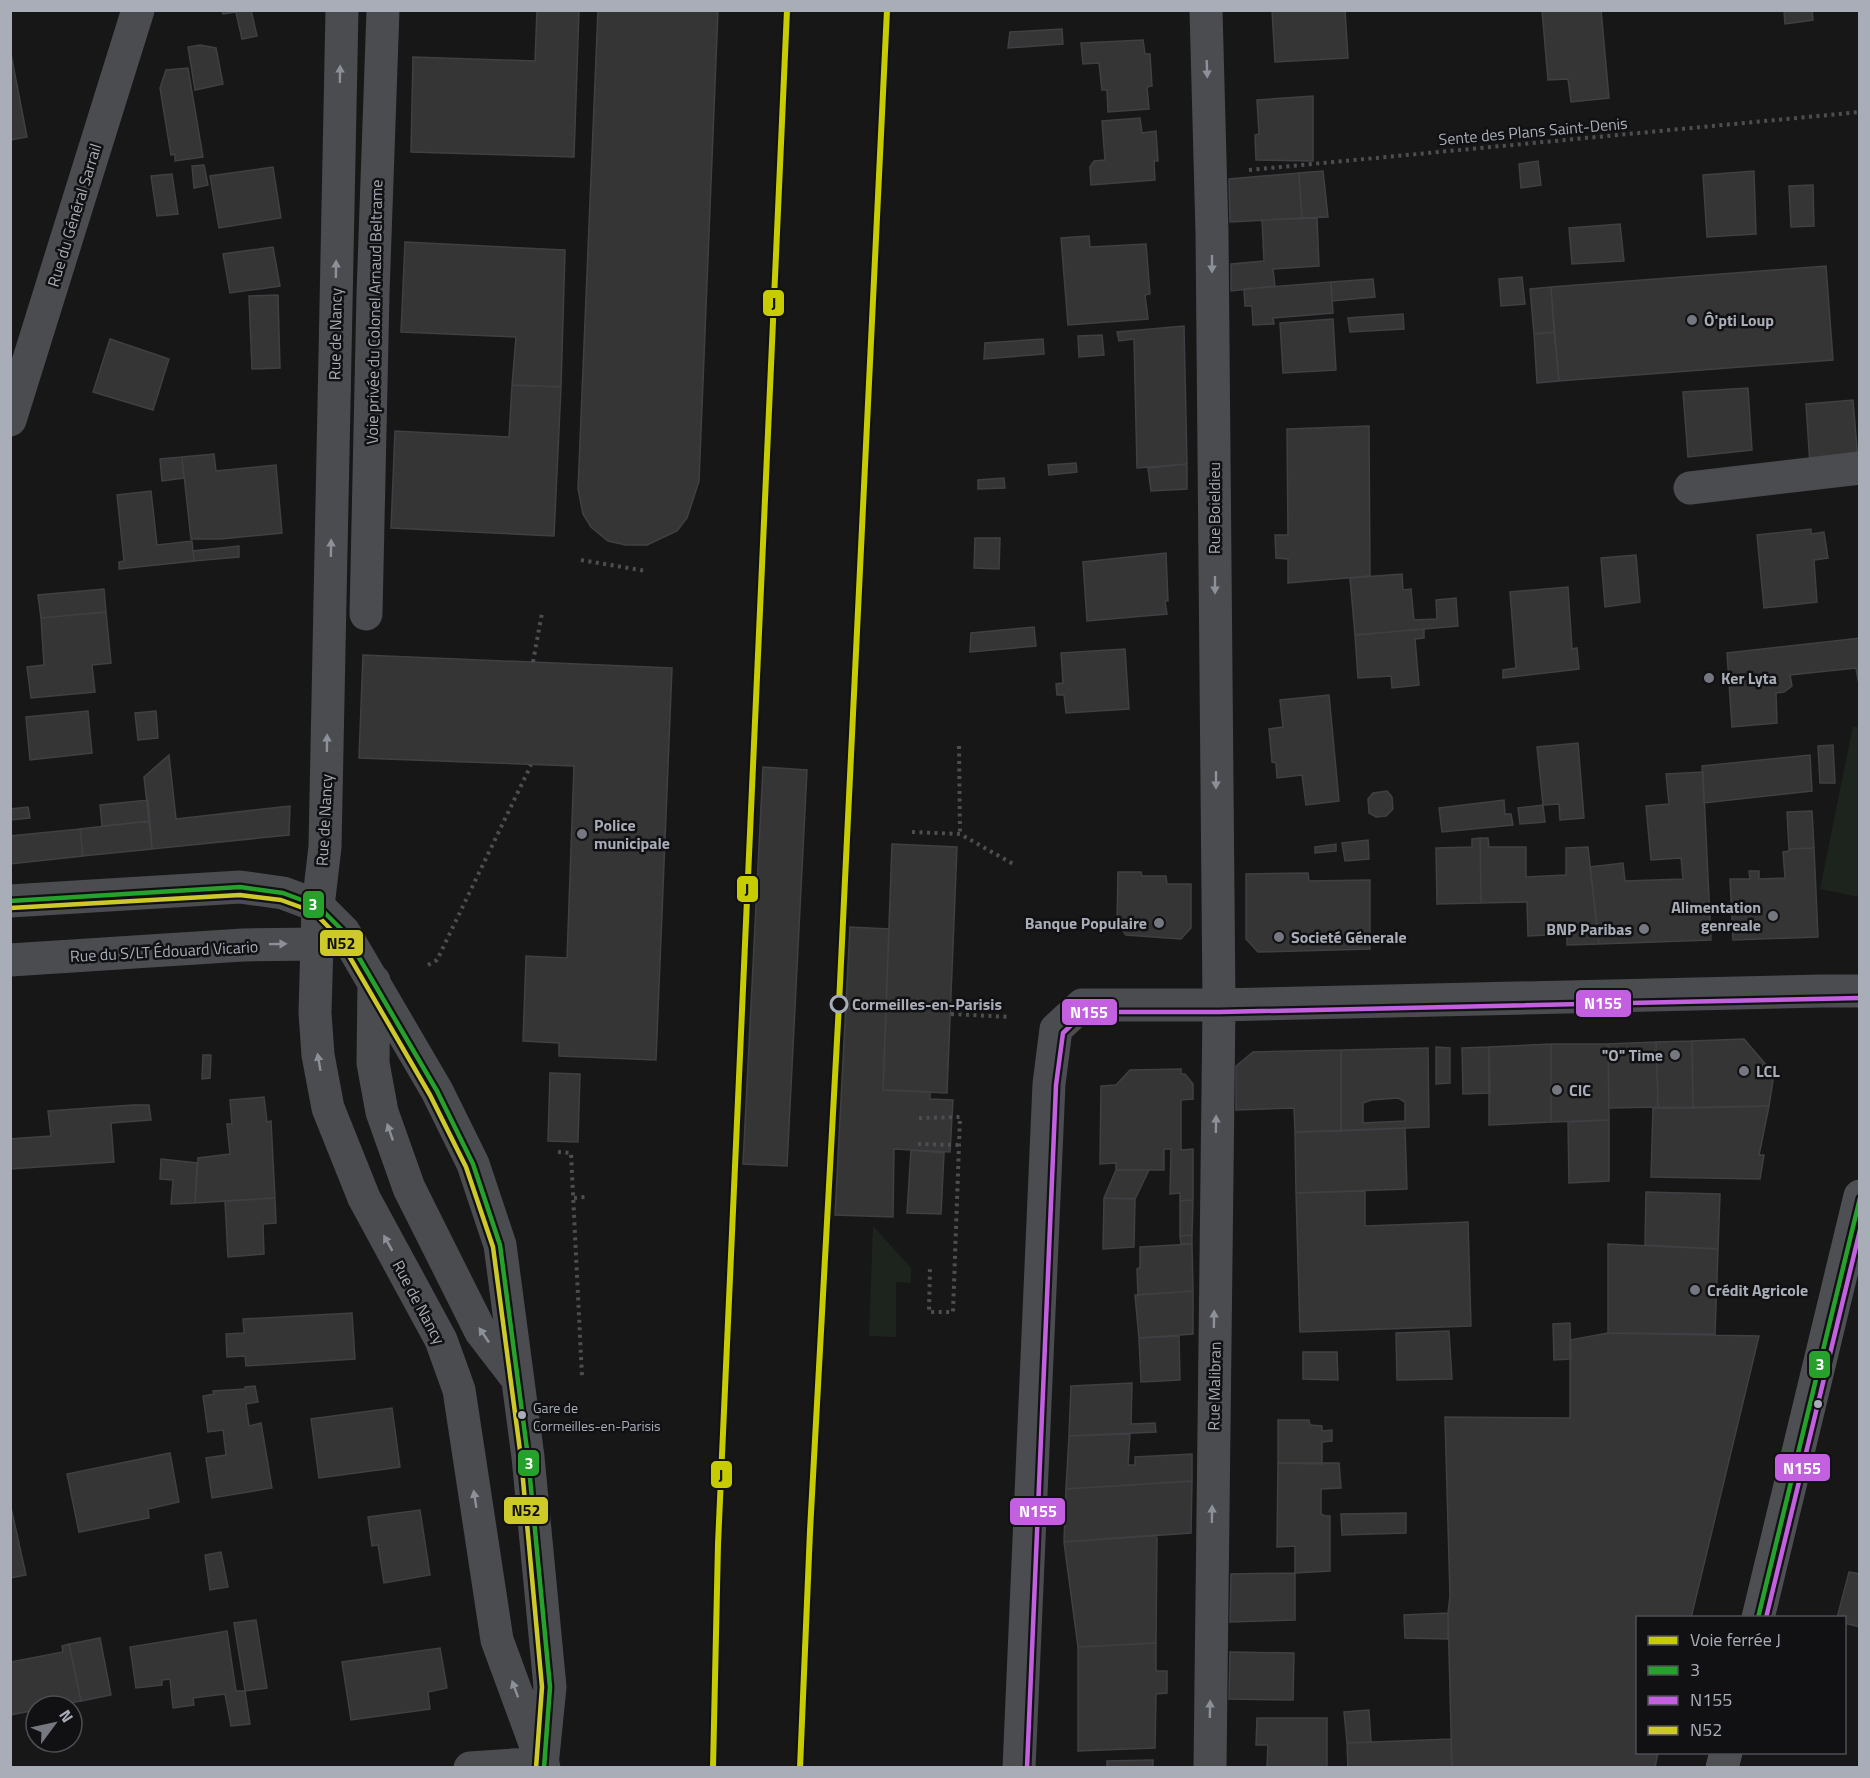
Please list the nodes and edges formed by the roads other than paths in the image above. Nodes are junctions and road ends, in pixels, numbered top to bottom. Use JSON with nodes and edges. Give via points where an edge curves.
{"nodes":[{"id":1,"x":138,"y":10,"type":"edge"},
{"id":2,"x":342,"y":10,"type":"edge"},
{"id":3,"x":383,"y":10,"type":"edge"},
{"id":4,"x":1206,"y":10,"type":"edge"},
{"id":5,"x":10,"y":420,"type":"edge"},
{"id":6,"x":1860,"y":468,"type":"edge"},
{"id":7,"x":1690,"y":488,"type":"dead end"},
{"id":8,"x":366,"y":614,"type":"dead end"},
{"id":9,"x":10,"y":900,"type":"edge"},
{"id":10,"x":318,"y":906,"type":"junction"},
{"id":11,"x":317,"y":944,"type":"junction"},
{"id":12,"x":10,"y":960,"type":"edge"},
{"id":13,"x":374,"y":981,"type":"junction"},
{"id":14,"x":1860,"y":992,"type":"edge"},
{"id":15,"x":1219,"y":1005,"type":"junction"},
{"id":16,"x":1860,"y":1196,"type":"edge"},
{"id":17,"x":1852,"y":1258,"type":"edge"},
{"id":18,"x":519,"y":1382,"type":"junction"},
{"id":19,"x":1758,"y":1616,"type":"edge"},
{"id":20,"x":543,"y":1765,"type":"edge"},
{"id":21,"x":470,"y":1767,"type":"edge"},
{"id":22,"x":1019,"y":1767,"type":"edge"},
{"id":23,"x":1210,"y":1767,"type":"edge"}],
"edges":[{"from":1,"to":5,"type":"street","name":"Rue du Général Sarrail"},
{"from":10,"to":2,"type":"street","name":"Rue de Nancy","one_way":true,"via":[[325,847]]},
{"from":3,"to":8,"type":"street","name":"Voie privée du Colonel Arnaud Beltrame"},
{"from":4,"to":15,"type":"street","name":"Rue Boieldieu","one_way":true,"via":[[1212,233]]},
{"from":6,"to":7,"type":"street"},
{"from":9,"to":10,"type":"street","via":[[240,887],[283,893]]},
{"from":10,"to":11,"type":"street","name":"Rue de Nancy"},
{"from":10,"to":13,"type":"street","via":[[344,932]]},
{"from":12,"to":11,"type":"street","name":"Rue du S/LT Édouard Vicario","one_way":true},
{"from":20,"to":11,"type":"street","name":"Rue de Nancy","one_way":true,"via":[[497,1640],[459,1390],[441,1340],[364,1198],[328,1108],[316,1036]]},
{"from":13,"to":18,"type":"street","via":[[437,1091],[473,1164],[500,1245]]},
{"from":18,"to":13,"type":"street","one_way":true,"via":[[481,1332],[409,1188],[382,1112],[373,1063]]},
{"from":14,"to":15,"type":"street"},
{"from":15,"to":22,"type":"street","via":[[1082,1005],[1056,1029],[1049,1084]]},
{"from":23,"to":15,"type":"street","name":"Rue Malibran","one_way":true},
{"from":16,"to":17,"type":"main road"},
{"from":17,"to":19,"type":"main road"},
{"from":18,"to":20,"type":"street","via":[[550,1687]]},
{"from":20,"to":21,"type":"street"}]}
